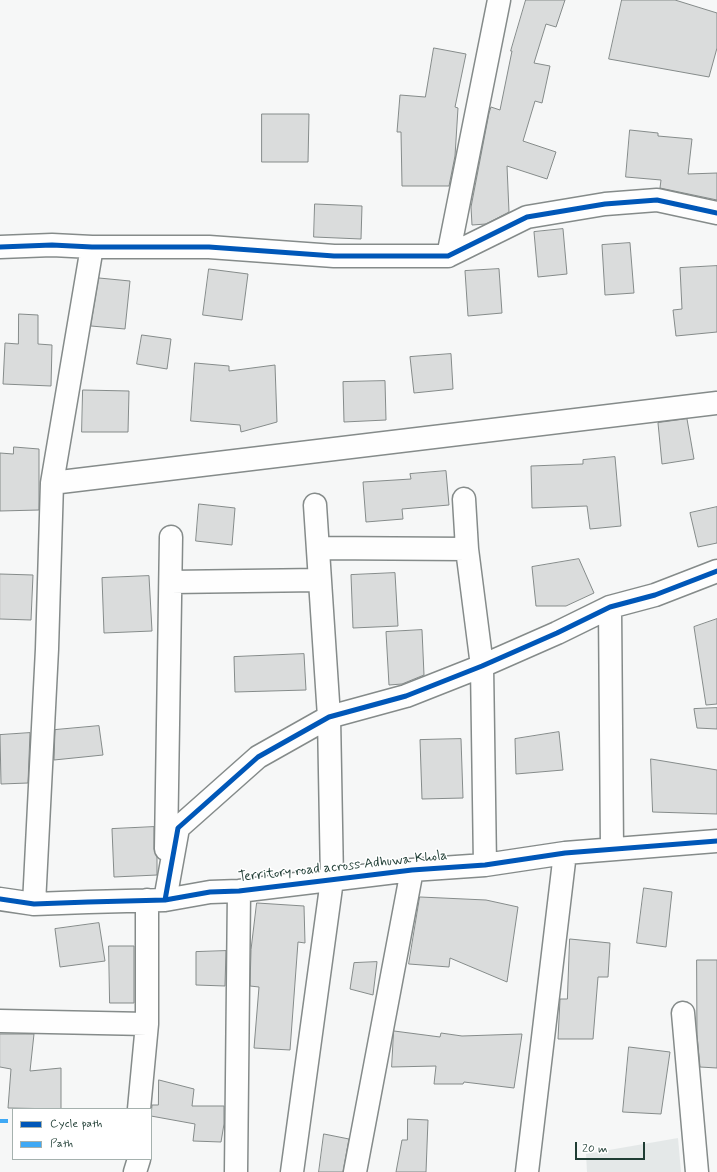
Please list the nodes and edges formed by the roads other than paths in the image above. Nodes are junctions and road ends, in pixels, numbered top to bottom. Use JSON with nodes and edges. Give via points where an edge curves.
{"nodes":[{"id":1,"x":498,"y":0,"type":"edge"},
{"id":2,"x":717,"y":213,"type":"edge"},
{"id":3,"x":0,"y":246,"type":"edge"},
{"id":4,"x":92,"y":247,"type":"junction"},
{"id":5,"x":448,"y":256,"type":"junction"},
{"id":6,"x":717,"y":403,"type":"edge"},
{"id":7,"x":52,"y":483,"type":"junction"},
{"id":8,"x":464,"y":499,"type":"dead end"},
{"id":9,"x":315,"y":505,"type":"dead end"},
{"id":10,"x":171,"y":537,"type":"dead end"},
{"id":11,"x":318,"y":548,"type":"junction"},
{"id":12,"x":467,"y":549,"type":"junction"},
{"id":13,"x":717,"y":571,"type":"edge"},
{"id":14,"x":319,"y":580,"type":"junction"},
{"id":15,"x":171,"y":582,"type":"junction"},
{"id":16,"x":610,"y":607,"type":"junction"},
{"id":17,"x":482,"y":666,"type":"junction"},
{"id":18,"x":329,"y":717,"type":"junction"},
{"id":19,"x":715,"y":841,"type":"edge"},
{"id":20,"x":612,"y":850,"type":"junction"},
{"id":21,"x":565,"y":853,"type":"junction"},
{"id":22,"x":485,"y":865,"type":"junction"},
{"id":23,"x":412,"y":870,"type":"junction"},
{"id":24,"x":332,"y":880,"type":"junction"},
{"id":25,"x":239,"y":891,"type":"junction"},
{"id":26,"x":0,"y":899,"type":"edge"},
{"id":27,"x":156,"y":900,"type":"junction"},
{"id":28,"x":34,"y":904,"type":"junction"},
{"id":29,"x":683,"y":1013,"type":"dead end"},
{"id":30,"x":0,"y":1022,"type":"edge"},
{"id":31,"x":147,"y":1024,"type":"junction"},
{"id":32,"x":139,"y":1108,"type":"edge"},
{"id":33,"x":139,"y":1160,"type":"edge"},
{"id":34,"x":135,"y":1172,"type":"edge"},
{"id":35,"x":236,"y":1172,"type":"edge"},
{"id":36,"x":292,"y":1172,"type":"edge"},
{"id":37,"x":355,"y":1172,"type":"edge"},
{"id":38,"x":527,"y":1172,"type":"edge"},
{"id":39,"x":697,"y":1172,"type":"edge"}],
"edges":[{"from":1,"to":5,"type":"street"},
{"from":2,"to":5,"type":"street","via":[[657,200],[597,205],[527,217]]},
{"from":3,"to":4,"type":"street"},
{"from":4,"to":5,"type":"street","via":[[209,247],[334,256]]},
{"from":4,"to":7,"type":"street"},
{"from":6,"to":7,"type":"street"},
{"from":7,"to":28,"type":"street","via":[[47,648]]},
{"from":8,"to":12,"type":"street"},
{"from":9,"to":11,"type":"street"},
{"from":10,"to":15,"type":"street"},
{"from":11,"to":12,"type":"street"},
{"from":11,"to":14,"type":"street"},
{"from":12,"to":17,"type":"street"},
{"from":13,"to":16,"type":"street","via":[[655,595]]},
{"from":14,"to":15,"type":"street"},
{"from":14,"to":18,"type":"street"},
{"from":15,"to":27,"type":"street"},
{"from":16,"to":17,"type":"street"},
{"from":16,"to":20,"type":"street"},
{"from":17,"to":18,"type":"street","via":[[406,696]]},
{"from":17,"to":22,"type":"street"},
{"from":18,"to":24,"type":"street"},
{"from":18,"to":27,"type":"street","via":[[258,757],[178,828]]},
{"from":19,"to":20,"type":"street","name":"Territory road across Adhuwa Khola"},
{"from":20,"to":21,"type":"street","name":"Territory road across Adhuwa Khola"},
{"from":21,"to":22,"type":"street","name":"Territory road across Adhuwa Khola"},
{"from":21,"to":38,"type":"street"},
{"from":22,"to":23,"type":"street","name":"Territory road across Adhuwa Khola"},
{"from":23,"to":24,"type":"street","name":"Territory road across Adhuwa Khola"},
{"from":23,"to":37,"type":"street"},
{"from":24,"to":25,"type":"street","name":"Territory road across Adhuwa Khola"},
{"from":24,"to":36,"type":"street"},
{"from":25,"to":27,"type":"street","name":"Territory road across Adhuwa Khola","via":[[210,892]]},
{"from":25,"to":35,"type":"street"},
{"from":26,"to":28,"type":"street","name":"Territory road across Adhuwa Khola"},
{"from":27,"to":28,"type":"street","name":"Territory road across Adhuwa Khola"},
{"from":27,"to":31,"type":"street"},
{"from":29,"to":39,"type":"street"},
{"from":30,"to":31,"type":"street"},
{"from":31,"to":32,"type":"street"},
{"from":33,"to":34,"type":"street"}]}
